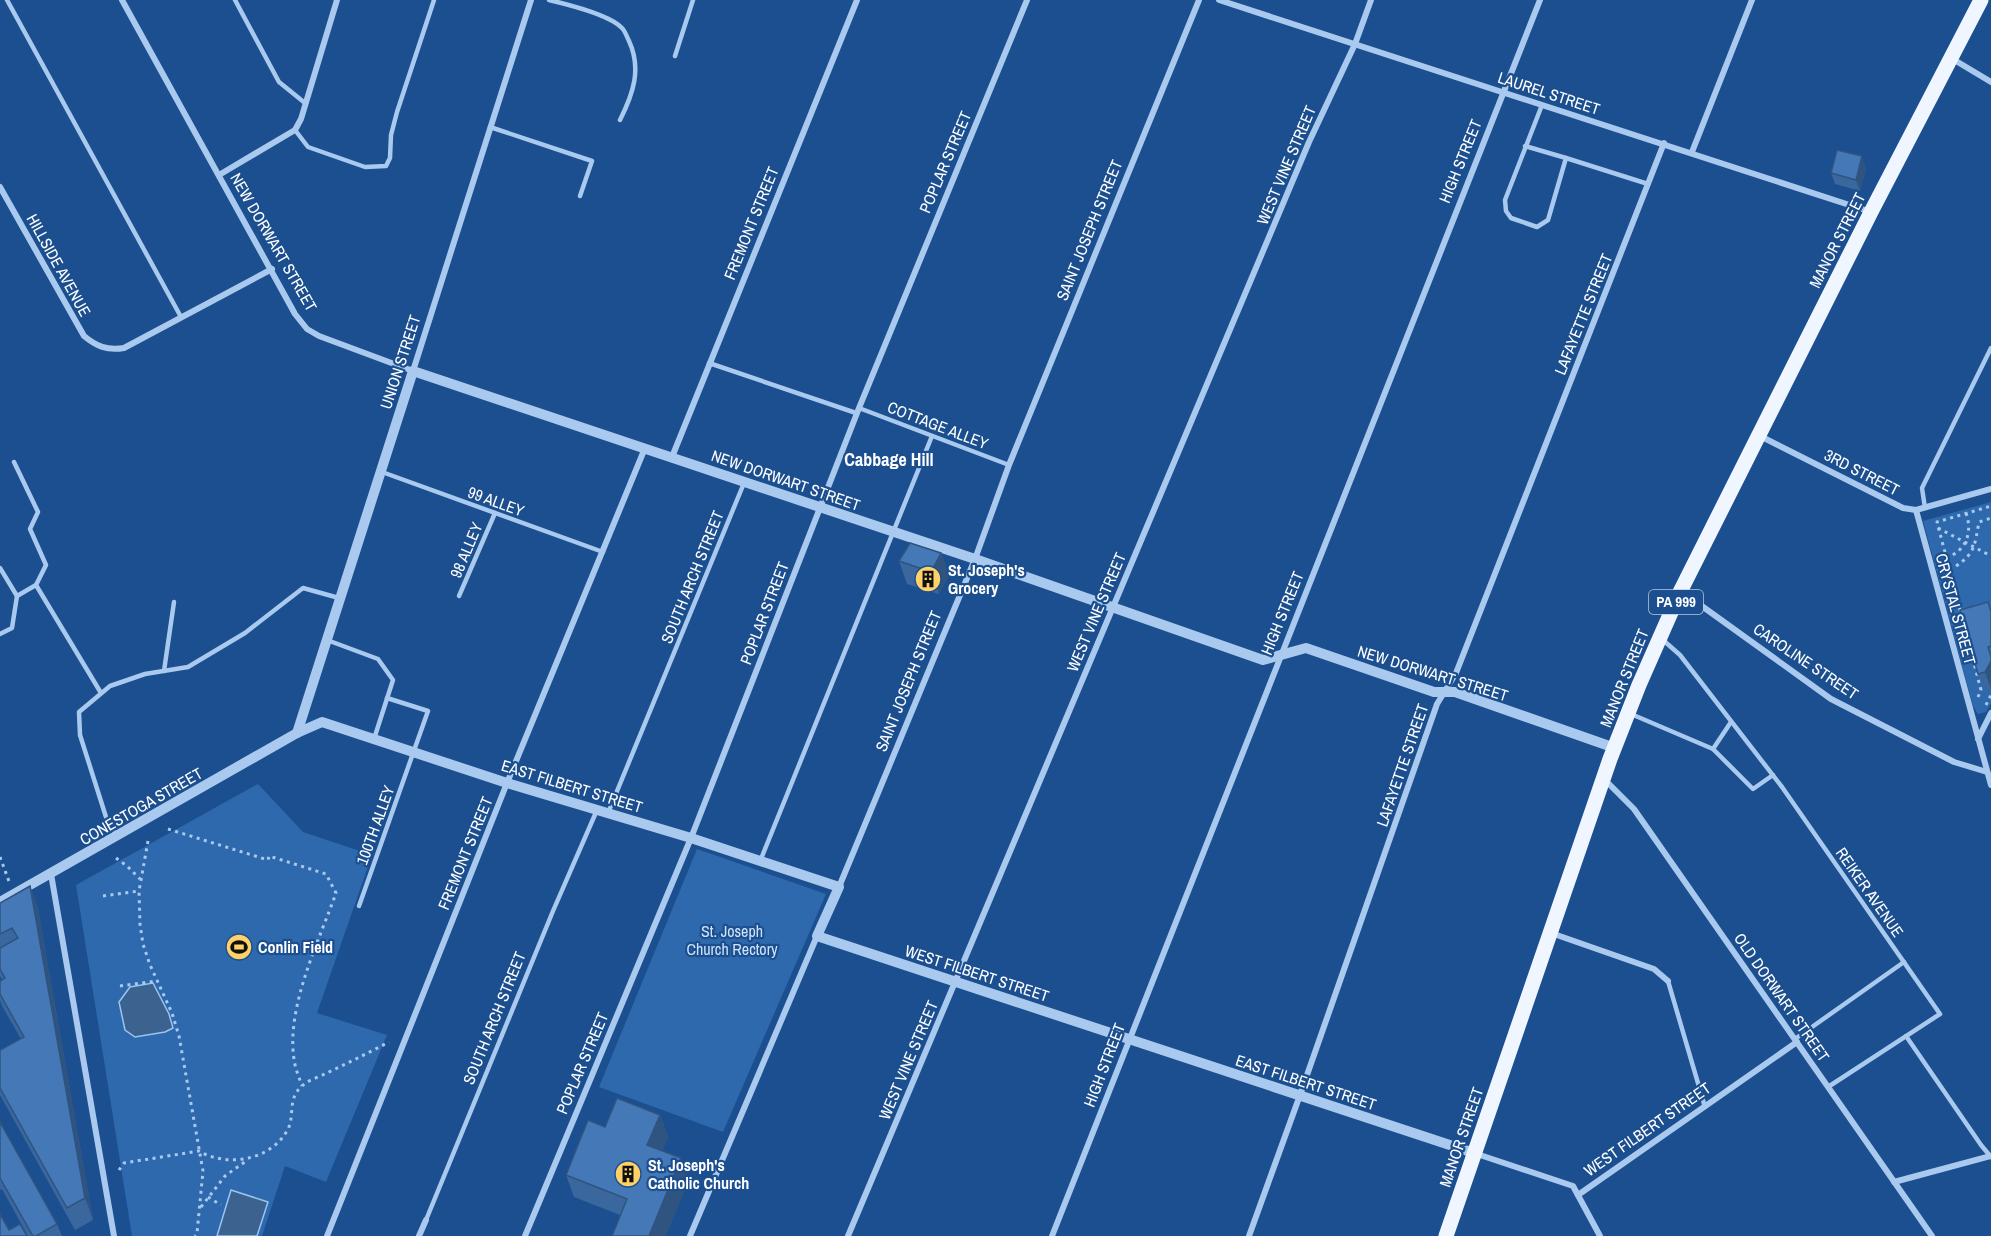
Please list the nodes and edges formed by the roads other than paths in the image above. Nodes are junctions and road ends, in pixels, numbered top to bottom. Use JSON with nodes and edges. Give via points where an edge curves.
{"nodes":[{"id":1,"x":7,"y":0,"type":"edge"},
{"id":2,"x":122,"y":0,"type":"edge"},
{"id":3,"x":235,"y":0,"type":"edge"},
{"id":4,"x":337,"y":0,"type":"edge"},
{"id":5,"x":434,"y":0,"type":"edge"},
{"id":6,"x":531,"y":0,"type":"edge"},
{"id":7,"x":549,"y":0,"type":"edge"},
{"id":8,"x":693,"y":0,"type":"edge"},
{"id":9,"x":857,"y":0,"type":"edge"},
{"id":10,"x":1027,"y":0,"type":"edge"},
{"id":11,"x":1200,"y":0,"type":"edge"},
{"id":12,"x":1219,"y":0,"type":"edge"},
{"id":13,"x":1371,"y":0,"type":"edge"},
{"id":14,"x":1540,"y":0,"type":"edge"},
{"id":15,"x":1752,"y":0,"type":"edge"},
{"id":16,"x":1981,"y":0,"type":"edge"},
{"id":17,"x":1355,"y":44,"type":"junction"},
{"id":18,"x":675,"y":56,"type":"dead end"},
{"id":19,"x":1950,"y":57,"type":"junction"},
{"id":20,"x":1991,"y":82,"type":"edge"},
{"id":21,"x":1502,"y":92,"type":"junction"},
{"id":22,"x":305,"y":103,"type":"junction"},
{"id":23,"x":1542,"y":105,"type":"junction"},
{"id":24,"x":620,"y":120,"type":"dead end"},
{"id":25,"x":490,"y":127,"type":"junction"},
{"id":26,"x":295,"y":130,"type":"junction"},
{"id":27,"x":1664,"y":143,"type":"junction"},
{"id":28,"x":1525,"y":146,"type":"junction"},
{"id":29,"x":1692,"y":152,"type":"junction"},
{"id":30,"x":1566,"y":158,"type":"junction"},
{"id":31,"x":219,"y":175,"type":"junction"},
{"id":32,"x":1648,"y":184,"type":"junction"},
{"id":33,"x":0,"y":187,"type":"edge"},
{"id":34,"x":580,"y":196,"type":"dead end"},
{"id":35,"x":1871,"y":212,"type":"junction"},
{"id":36,"x":272,"y":269,"type":"junction"},
{"id":37,"x":181,"y":317,"type":"junction"},
{"id":38,"x":1991,"y":348,"type":"edge"},
{"id":39,"x":709,"y":363,"type":"junction"},
{"id":40,"x":413,"y":371,"type":"junction"},
{"id":41,"x":858,"y":411,"type":"junction"},
{"id":42,"x":1760,"y":435,"type":"junction"},
{"id":43,"x":932,"y":436,"type":"junction"},
{"id":44,"x":645,"y":448,"type":"junction"},
{"id":45,"x":672,"y":457,"type":"junction"},
{"id":46,"x":14,"y":462,"type":"dead end"},
{"id":47,"x":1009,"y":465,"type":"junction"},
{"id":48,"x":381,"y":472,"type":"junction"},
{"id":49,"x":744,"y":483,"type":"junction"},
{"id":50,"x":1991,"y":489,"type":"edge"},
{"id":51,"x":820,"y":507,"type":"junction"},
{"id":52,"x":1925,"y":508,"type":"junction"},
{"id":53,"x":1916,"y":510,"type":"junction"},
{"id":54,"x":495,"y":513,"type":"junction"},
{"id":55,"x":894,"y":532,"type":"junction"},
{"id":56,"x":603,"y":552,"type":"junction"},
{"id":57,"x":975,"y":559,"type":"junction"},
{"id":58,"x":0,"y":568,"type":"edge"},
{"id":59,"x":36,"y":585,"type":"junction"},
{"id":60,"x":1680,"y":592,"type":"junction"},
{"id":61,"x":17,"y":596,"type":"junction"},
{"id":62,"x":459,"y":596,"type":"dead end"},
{"id":63,"x":339,"y":598,"type":"junction"},
{"id":64,"x":174,"y":602,"type":"dead end"},
{"id":65,"x":1113,"y":608,"type":"junction"},
{"id":66,"x":0,"y":634,"type":"edge"},
{"id":67,"x":1660,"y":638,"type":"junction"},
{"id":68,"x":325,"y":639,"type":"junction"},
{"id":69,"x":1279,"y":656,"type":"junction"},
{"id":70,"x":164,"y":671,"type":"junction"},
{"id":71,"x":1444,"y":692,"type":"junction"},
{"id":72,"x":101,"y":693,"type":"junction"},
{"id":73,"x":387,"y":698,"type":"junction"},
{"id":74,"x":1629,"y":713,"type":"junction"},
{"id":75,"x":1991,"y":713,"type":"edge"},
{"id":76,"x":1731,"y":722,"type":"junction"},
{"id":77,"x":297,"y":734,"type":"junction"},
{"id":78,"x":374,"y":739,"type":"junction"},
{"id":79,"x":1978,"y":739,"type":"junction"},
{"id":80,"x":1615,"y":748,"type":"junction"},
{"id":81,"x":1713,"y":748,"type":"junction"},
{"id":82,"x":414,"y":752,"type":"junction"},
{"id":83,"x":1987,"y":772,"type":"junction"},
{"id":84,"x":1773,"y":776,"type":"junction"},
{"id":85,"x":1604,"y":779,"type":"junction"},
{"id":86,"x":507,"y":783,"type":"junction"},
{"id":87,"x":1991,"y":785,"type":"edge"},
{"id":88,"x":597,"y":810,"type":"junction"},
{"id":89,"x":608,"y":813,"type":"junction"},
{"id":90,"x":117,"y":837,"type":"junction"},
{"id":91,"x":691,"y":838,"type":"junction"},
{"id":92,"x":760,"y":861,"type":"junction"},
{"id":93,"x":51,"y":874,"type":"junction"},
{"id":94,"x":839,"y":887,"type":"junction"},
{"id":95,"x":0,"y":902,"type":"edge"},
{"id":96,"x":358,"y":906,"type":"dead end"},
{"id":97,"x":1550,"y":933,"type":"junction"},
{"id":98,"x":817,"y":936,"type":"junction"},
{"id":99,"x":1904,"y":962,"type":"junction"},
{"id":100,"x":956,"y":981,"type":"junction"},
{"id":101,"x":1668,"y":981,"type":"joint"},
{"id":102,"x":1906,"y":1036,"type":"junction"},
{"id":103,"x":1128,"y":1039,"type":"junction"},
{"id":104,"x":1796,"y":1040,"type":"junction"},
{"id":105,"x":1828,"y":1087,"type":"junction"},
{"id":106,"x":1300,"y":1095,"type":"junction"},
{"id":107,"x":1705,"y":1107,"type":"junction"},
{"id":108,"x":1473,"y":1153,"type":"junction"},
{"id":109,"x":1991,"y":1156,"type":"edge"},
{"id":110,"x":1894,"y":1182,"type":"junction"},
{"id":111,"x":1578,"y":1195,"type":"junction"},
{"id":112,"x":426,"y":1220,"type":"joint"},
{"id":113,"x":114,"y":1236,"type":"edge"},
{"id":114,"x":327,"y":1236,"type":"edge"},
{"id":115,"x":419,"y":1236,"type":"edge"},
{"id":116,"x":525,"y":1236,"type":"edge"},
{"id":117,"x":690,"y":1236,"type":"edge"},
{"id":118,"x":848,"y":1236,"type":"edge"},
{"id":119,"x":1052,"y":1236,"type":"edge"},
{"id":120,"x":1249,"y":1236,"type":"edge"},
{"id":121,"x":1446,"y":1236,"type":"edge"},
{"id":122,"x":1599,"y":1236,"type":"edge"},
{"id":123,"x":1932,"y":1236,"type":"edge"}],
"edges":[{"from":1,"to":37,"type":"lane"},
{"from":2,"to":31,"type":"street","name":"NEW DORWART STREET"},
{"from":3,"to":22,"type":"lane","via":[[279,82]]},
{"from":4,"to":22,"type":"street"},
{"from":5,"to":26,"type":"lane","via":[[391,135],[386,166],[366,167],[308,147]]},
{"from":6,"to":25,"type":"street","name":"UNION STREET"},
{"from":7,"to":24,"type":"lane","via":[[612,21],[623,29],[634,52],[637,74]]},
{"from":8,"to":18,"type":"lane"},
{"from":9,"to":39,"type":"street","name":"FREMONT STREET"},
{"from":10,"to":41,"type":"street","name":"POPLAR STREET"},
{"from":11,"to":47,"type":"street","name":"SAINT JOSEPH STREET"},
{"from":12,"to":17,"type":"street","name":"LAUREL STREET"},
{"from":13,"to":17,"type":"street","name":"WEST VINE STREET"},
{"from":14,"to":21,"type":"street","name":"HIGH STREET"},
{"from":15,"to":29,"type":"street"},
{"from":16,"to":19,"type":"main road","name":"MANOR STREET","number":"PA 999"},
{"from":17,"to":21,"type":"street","name":"LAUREL STREET"},
{"from":17,"to":65,"type":"street","name":"WEST VINE STREET","via":[[1309,142]]},
{"from":19,"to":20,"type":"street"},
{"from":19,"to":35,"type":"main road","name":"MANOR STREET","number":"PA 999"},
{"from":21,"to":23,"type":"street","name":"LAUREL STREET"},
{"from":21,"to":69,"type":"street","name":"HIGH STREET"},
{"from":22,"to":26,"type":"street"},
{"from":23,"to":27,"type":"street","name":"LAUREL STREET"},
{"from":23,"to":28,"type":"lane"},
{"from":25,"to":34,"type":"lane","via":[[592,161]]},
{"from":25,"to":40,"type":"street","name":"UNION STREET"},
{"from":26,"to":31,"type":"street"},
{"from":27,"to":29,"type":"street","name":"LAUREL STREET"},
{"from":27,"to":32,"type":"street","name":"LAFAYETTE STREET"},
{"from":28,"to":30,"type":"lane"},
{"from":28,"to":30,"type":"lane","via":[[1505,200],[1506,211],[1511,218],[1537,227],[1548,220]]},
{"from":29,"to":35,"type":"street","name":"LAUREL STREET"},
{"from":30,"to":32,"type":"lane"},
{"from":31,"to":36,"type":"street","name":"NEW DORWART STREET"},
{"from":32,"to":71,"type":"street","name":"LAFAYETTE STREET","via":[[1456,673]]},
{"from":33,"to":37,"type":"street","name":"HILLSIDE AVENUE","via":[[84,336],[93,344],[115,350],[124,348]]},
{"from":35,"to":42,"type":"main road","name":"MANOR STREET","number":"PA 999"},
{"from":36,"to":37,"type":"street"},
{"from":36,"to":40,"type":"street","name":"NEW DORWART STREET","via":[[307,329]]},
{"from":38,"to":52,"type":"lane","via":[[1922,488]]},
{"from":39,"to":41,"type":"lane","name":"COTTAGE ALLEY"},
{"from":39,"to":45,"type":"street","name":"FREMONT STREET"},
{"from":40,"to":44,"type":"street","name":"NEW DORWART STREET"},
{"from":40,"to":48,"type":"street","name":"UNION STREET"},
{"from":41,"to":43,"type":"lane","name":"COTTAGE ALLEY"},
{"from":41,"to":51,"type":"street","name":"POPLAR STREET"},
{"from":42,"to":53,"type":"street","name":"3RD STREET","via":[[1903,508]]},
{"from":42,"to":60,"type":"main road","name":"MANOR STREET","number":"PA 999"},
{"from":43,"to":47,"type":"lane","name":"COTTAGE ALLEY"},
{"from":43,"to":55,"type":"lane"},
{"from":44,"to":45,"type":"street","name":"NEW DORWART STREET"},
{"from":44,"to":56,"type":"street","name":"FREMONT STREET"},
{"from":45,"to":49,"type":"street","name":"NEW DORWART STREET"},
{"from":46,"to":59,"type":"lane","via":[[38,512],[30,529],[46,565]]},
{"from":47,"to":57,"type":"street","name":"SAINT JOSEPH STREET"},
{"from":48,"to":54,"type":"lane","name":"99 ALLEY"},
{"from":48,"to":63,"type":"street","name":"UNION STREET"},
{"from":49,"to":51,"type":"street","name":"NEW DORWART STREET"},
{"from":49,"to":89,"type":"lane","name":"SOUTH ARCH STREET"},
{"from":50,"to":52,"type":"street","name":"3RD STREET"},
{"from":51,"to":55,"type":"street","name":"NEW DORWART STREET"},
{"from":51,"to":91,"type":"street","name":"POPLAR STREET"},
{"from":52,"to":53,"type":"street","name":"3RD STREET"},
{"from":53,"to":79,"type":"street","name":"CRYSTAL STREET"},
{"from":54,"to":56,"type":"lane","name":"99 ALLEY"},
{"from":54,"to":62,"type":"lane","name":"98 ALLEY"},
{"from":55,"to":57,"type":"street","name":"NEW DORWART STREET"},
{"from":55,"to":92,"type":"lane"},
{"from":56,"to":86,"type":"street","name":"FREMONT STREET"},
{"from":57,"to":65,"type":"street","name":"NEW DORWART STREET"},
{"from":57,"to":94,"type":"street","name":"SAINT JOSEPH STREET"},
{"from":58,"to":61,"type":"lane"},
{"from":59,"to":61,"type":"lane"},
{"from":59,"to":72,"type":"lane"},
{"from":60,"to":67,"type":"main road","name":"MANOR STREET","number":"PA 999"},
{"from":60,"to":83,"type":"street","name":"CAROLINE STREET","via":[[1831,699],[1954,762]]},
{"from":61,"to":66,"type":"lane","via":[[12,628]]},
{"from":63,"to":68,"type":"street","name":"UNION STREET"},
{"from":63,"to":70,"type":"lane","via":[[303,588],[245,633],[188,667]]},
{"from":64,"to":70,"type":"lane"},
{"from":65,"to":69,"type":"street","name":"NEW DORWART STREET","via":[[1263,660]]},
{"from":65,"to":100,"type":"street","name":"WEST VINE STREET"},
{"from":67,"to":74,"type":"main road","name":"MANOR STREET","number":"PA 999"},
{"from":67,"to":76,"type":"lane","name":"REIKER AVENUE","via":[[1680,655]]},
{"from":68,"to":73,"type":"lane","via":[[378,659],[393,680]]},
{"from":68,"to":77,"type":"street","name":"UNION STREET"},
{"from":69,"to":71,"type":"street","name":"NEW DORWART STREET","via":[[1306,648],[1434,692]]},
{"from":69,"to":103,"type":"street","name":"HIGH STREET"},
{"from":70,"to":72,"type":"lane","via":[[110,686]]},
{"from":71,"to":80,"type":"street","name":"NEW DORWART STREET","via":[[1455,692]]},
{"from":71,"to":106,"type":"street","name":"LAFAYETTE STREET"},
{"from":72,"to":90,"type":"lane","via":[[79,712],[80,735],[106,817]]},
{"from":73,"to":78,"type":"lane"},
{"from":73,"to":82,"type":"lane","name":"100TH ALLEY","via":[[428,711]]},
{"from":74,"to":80,"type":"main road","name":"MANOR STREET","number":"PA 999"},
{"from":74,"to":81,"type":"lane"},
{"from":75,"to":79,"type":"street"},
{"from":76,"to":81,"type":"lane"},
{"from":76,"to":84,"type":"lane","name":"REIKER AVENUE"},
{"from":77,"to":78,"type":"street","name":"EAST FILBERT STREET","via":[[322,722]]},
{"from":77,"to":90,"type":"street","name":"CONESTOGA STREET"},
{"from":78,"to":82,"type":"street","name":"EAST FILBERT STREET"},
{"from":79,"to":83,"type":"street","name":"CRYSTAL STREET"},
{"from":80,"to":85,"type":"main road","name":"MANOR STREET","number":"PA 999"},
{"from":81,"to":84,"type":"lane","via":[[1753,789]]},
{"from":82,"to":86,"type":"street","name":"EAST FILBERT STREET"},
{"from":82,"to":96,"type":"lane","name":"100TH ALLEY"},
{"from":83,"to":87,"type":"street","name":"CRYSTAL STREET"},
{"from":84,"to":99,"type":"lane","name":"REIKER AVENUE"},
{"from":85,"to":97,"type":"main road","name":"MANOR STREET","number":"PA 999"},
{"from":85,"to":104,"type":"street","name":"OLD DORWART STREET","via":[[1634,808]]},
{"from":86,"to":88,"type":"street","name":"EAST FILBERT STREET"},
{"from":86,"to":114,"type":"street","name":"FREMONT STREET"},
{"from":88,"to":89,"type":"street","name":"EAST FILBERT STREET"},
{"from":88,"to":112,"type":"lane","name":"SOUTH ARCH STREET"},
{"from":89,"to":91,"type":"street","name":"EAST FILBERT STREET"},
{"from":90,"to":93,"type":"street","name":"CONESTOGA STREET"},
{"from":91,"to":92,"type":"street","name":"EAST FILBERT STREET"},
{"from":91,"to":116,"type":"street","name":"POPLAR STREET"},
{"from":92,"to":94,"type":"street","name":"EAST FILBERT STREET"},
{"from":93,"to":95,"type":"street","name":"CONESTOGA STREET"},
{"from":93,"to":113,"type":"street"},
{"from":94,"to":98,"type":"street","name":"SAINT JOSEPH STREET"},
{"from":97,"to":101,"type":"street","via":[[1654,969]]},
{"from":97,"to":108,"type":"main road","name":"MANOR STREET","number":"PA 999"},
{"from":98,"to":100,"type":"street","name":"WEST FILBERT STREET"},
{"from":98,"to":117,"type":"street","name":"SAINT JOSEPH STREET"},
{"from":99,"to":102,"type":"lane","name":"REIKER AVENUE","via":[[1940,1014]]},
{"from":99,"to":104,"type":"lane"},
{"from":100,"to":103,"type":"street","name":"WEST FILBERT STREET"},
{"from":100,"to":118,"type":"street","name":"WEST VINE STREET"},
{"from":101,"to":107,"type":"lane"},
{"from":102,"to":105,"type":"lane"},
{"from":102,"to":109,"type":"lane"},
{"from":103,"to":106,"type":"street","name":"EAST FILBERT STREET"},
{"from":103,"to":119,"type":"street","name":"HIGH STREET"},
{"from":104,"to":105,"type":"street","name":"OLD DORWART STREET"},
{"from":104,"to":107,"type":"street","name":"WEST FILBERT STREET"},
{"from":105,"to":110,"type":"street","name":"OLD DORWART STREET"},
{"from":106,"to":108,"type":"street","name":"EAST FILBERT STREET"},
{"from":106,"to":120,"type":"street","name":"LAFAYETTE STREET"},
{"from":107,"to":111,"type":"street","name":"WEST FILBERT STREET"},
{"from":108,"to":111,"type":"street","name":"WEST FILBERT STREET","via":[[1573,1186]]},
{"from":108,"to":121,"type":"main road","name":"MANOR STREET","number":"PA 999"},
{"from":109,"to":110,"type":"street"},
{"from":110,"to":123,"type":"street","name":"OLD DORWART STREET"},
{"from":111,"to":122,"type":"street"},
{"from":112,"to":115,"type":"street","name":"SOUTH ARCH STREET"}]}
